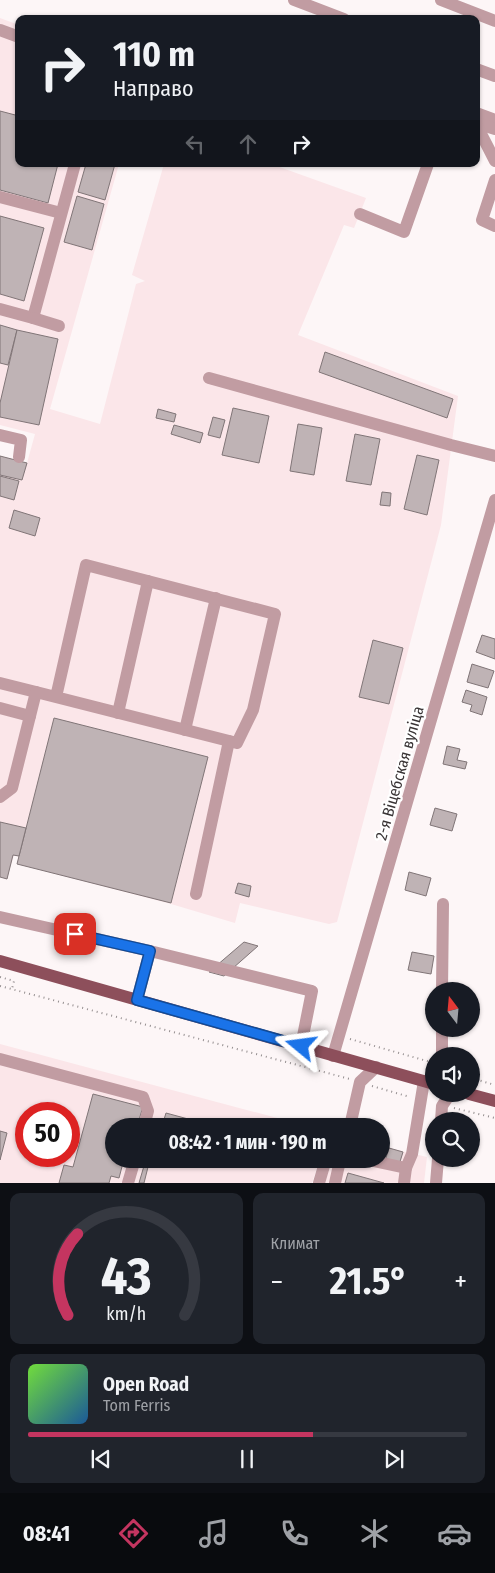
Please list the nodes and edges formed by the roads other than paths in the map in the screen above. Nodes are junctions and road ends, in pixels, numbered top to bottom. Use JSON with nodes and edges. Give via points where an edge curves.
{"nodes":[{"id":1,"x":294,"y":0,"type":"edge"},
{"id":2,"x":441,"y":0,"type":"edge"},
{"id":3,"x":475,"y":10,"type":"edge"},
{"id":4,"x":333,"y":15,"type":"edge"},
{"id":5,"x":495,"y":21,"type":"edge"},
{"id":6,"x":0,"y":30,"type":"edge"},
{"id":7,"x":15,"y":36,"type":"edge"},
{"id":8,"x":480,"y":70,"type":"edge"},
{"id":9,"x":495,"y":76,"type":"edge"},
{"id":10,"x":480,"y":114,"type":"edge"},
{"id":11,"x":495,"y":120,"type":"edge"},
{"id":12,"x":495,"y":129,"type":"edge"},
{"id":13,"x":488,"y":143,"type":"edge"},
{"id":14,"x":74,"y":167,"type":"edge"},
{"id":15,"x":427,"y":167,"type":"edge"},
{"id":16,"x":495,"y":180,"type":"edge"},
{"id":17,"x":0,"y":197,"type":"edge"},
{"id":18,"x":61,"y":213,"type":"junction"},
{"id":19,"x":360,"y":214,"type":"dead end"},
{"id":20,"x":495,"y":226,"type":"edge"},
{"id":21,"x":0,"y":308,"type":"edge"},
{"id":22,"x":33,"y":318,"type":"junction"},
{"id":23,"x":60,"y":326,"type":"dead end"},
{"id":24,"x":209,"y":378,"type":"dead end"},
{"id":25,"x":0,"y":435,"type":"edge"},
{"id":26,"x":495,"y":456,"type":"edge"},
{"id":27,"x":19,"y":457,"type":"dead end"},
{"id":28,"x":495,"y":500,"type":"edge"},
{"id":29,"x":148,"y":581,"type":"junction"},
{"id":30,"x":216,"y":598,"type":"junction"},
{"id":31,"x":0,"y":683,"type":"edge"},
{"id":32,"x":36,"y":692,"type":"junction"},
{"id":33,"x":56,"y":697,"type":"junction"},
{"id":34,"x":0,"y":708,"type":"edge"},
{"id":35,"x":118,"y":713,"type":"junction"},
{"id":36,"x":30,"y":716,"type":"junction"},
{"id":37,"x":185,"y":730,"type":"junction"},
{"id":38,"x":229,"y":741,"type":"junction"},
{"id":39,"x":0,"y":797,"type":"edge"},
{"id":40,"x":196,"y":894,"type":"dead end"},
{"id":41,"x":442,"y":904,"type":"dead end"},
{"id":42,"x":0,"y":917,"type":"edge"},
{"id":43,"x":150,"y":951,"type":"junction"},
{"id":44,"x":0,"y":962,"type":"edge"},
{"id":45,"x":442,"y":982,"type":"edge"},
{"id":46,"x":137,"y":1000,"type":"junction"},
{"id":47,"x":301,"y":1046,"type":"junction"},
{"id":48,"x":333,"y":1056,"type":"junction"},
{"id":49,"x":0,"y":1059,"type":"edge"},
{"id":50,"x":376,"y":1067,"type":"junction"},
{"id":51,"x":425,"y":1081,"type":"edge"},
{"id":52,"x":425,"y":1090,"type":"edge"},
{"id":53,"x":480,"y":1097,"type":"edge"},
{"id":54,"x":495,"y":1101,"type":"edge"},
{"id":55,"x":146,"y":1118,"type":"edge"},
{"id":56,"x":352,"y":1118,"type":"edge"},
{"id":57,"x":390,"y":1165,"type":"edge"},
{"id":58,"x":437,"y":1167,"type":"edge"},
{"id":59,"x":132,"y":1168,"type":"edge"},
{"id":60,"x":323,"y":1168,"type":"edge"},
{"id":61,"x":338,"y":1168,"type":"edge"},
{"id":62,"x":406,"y":1168,"type":"junction"},
{"id":63,"x":128,"y":1183,"type":"edge"},
{"id":64,"x":319,"y":1183,"type":"edge"},
{"id":65,"x":334,"y":1183,"type":"edge"},
{"id":66,"x":404,"y":1183,"type":"edge"},
{"id":67,"x":436,"y":1183,"type":"edge"}],
"edges":[{"from":1,"to":4,"type":"street"},
{"from":2,"to":3,"type":"street"},
{"from":3,"to":5,"type":"street"},
{"from":6,"to":7,"type":"street"},
{"from":8,"to":9,"type":"street"},
{"from":10,"to":11,"type":"street"},
{"from":12,"to":13,"type":"street"},
{"from":14,"to":18,"type":"street"},
{"from":15,"to":19,"type":"street","via":[[404,232]]},
{"from":16,"to":20,"type":"street","via":[[482,220]]},
{"from":17,"to":18,"type":"street"},
{"from":18,"to":22,"type":"street"},
{"from":21,"to":22,"type":"street"},
{"from":22,"to":23,"type":"street"},
{"from":24,"to":26,"type":"street"},
{"from":25,"to":27,"type":"street","via":[[22,440]]},
{"from":28,"to":48,"type":"street","name":"2-я Віцебская вуліца"},
{"from":29,"to":30,"type":"street"},
{"from":29,"to":33,"type":"street","via":[[86,565]]},
{"from":29,"to":35,"type":"street"},
{"from":30,"to":37,"type":"street"},
{"from":30,"to":38,"type":"street","via":[[275,614],[253,710],[237,743]]},
{"from":31,"to":32,"type":"street"},
{"from":32,"to":33,"type":"street"},
{"from":32,"to":36,"type":"street"},
{"from":33,"to":35,"type":"street"},
{"from":34,"to":36,"type":"street"},
{"from":35,"to":37,"type":"street"},
{"from":36,"to":39,"type":"street","via":[[12,788]]},
{"from":37,"to":38,"type":"street"},
{"from":38,"to":40,"type":"street"},
{"from":41,"to":45,"type":"street"},
{"from":42,"to":43,"type":"street"},
{"from":43,"to":46,"type":"street"},
{"from":43,"to":47,"type":"street","via":[[312,991]]},
{"from":44,"to":46,"type":"main road"},
{"from":46,"to":47,"type":"main road"},
{"from":47,"to":48,"type":"main road"},
{"from":48,"to":50,"type":"main road"},
{"from":49,"to":55,"type":"street","via":[[143,1097],[148,1111]]},
{"from":50,"to":51,"type":"main road"},
{"from":50,"to":56,"type":"street","via":[[360,1082]]},
{"from":52,"to":62,"type":"street","via":[[420,1100],[412,1154]]},
{"from":53,"to":54,"type":"main road"},
{"from":57,"to":62,"type":"street"},
{"from":58,"to":67,"type":"street"},
{"from":59,"to":63,"type":"street"},
{"from":60,"to":64,"type":"street"},
{"from":61,"to":65,"type":"street"},
{"from":62,"to":66,"type":"street"}]}
